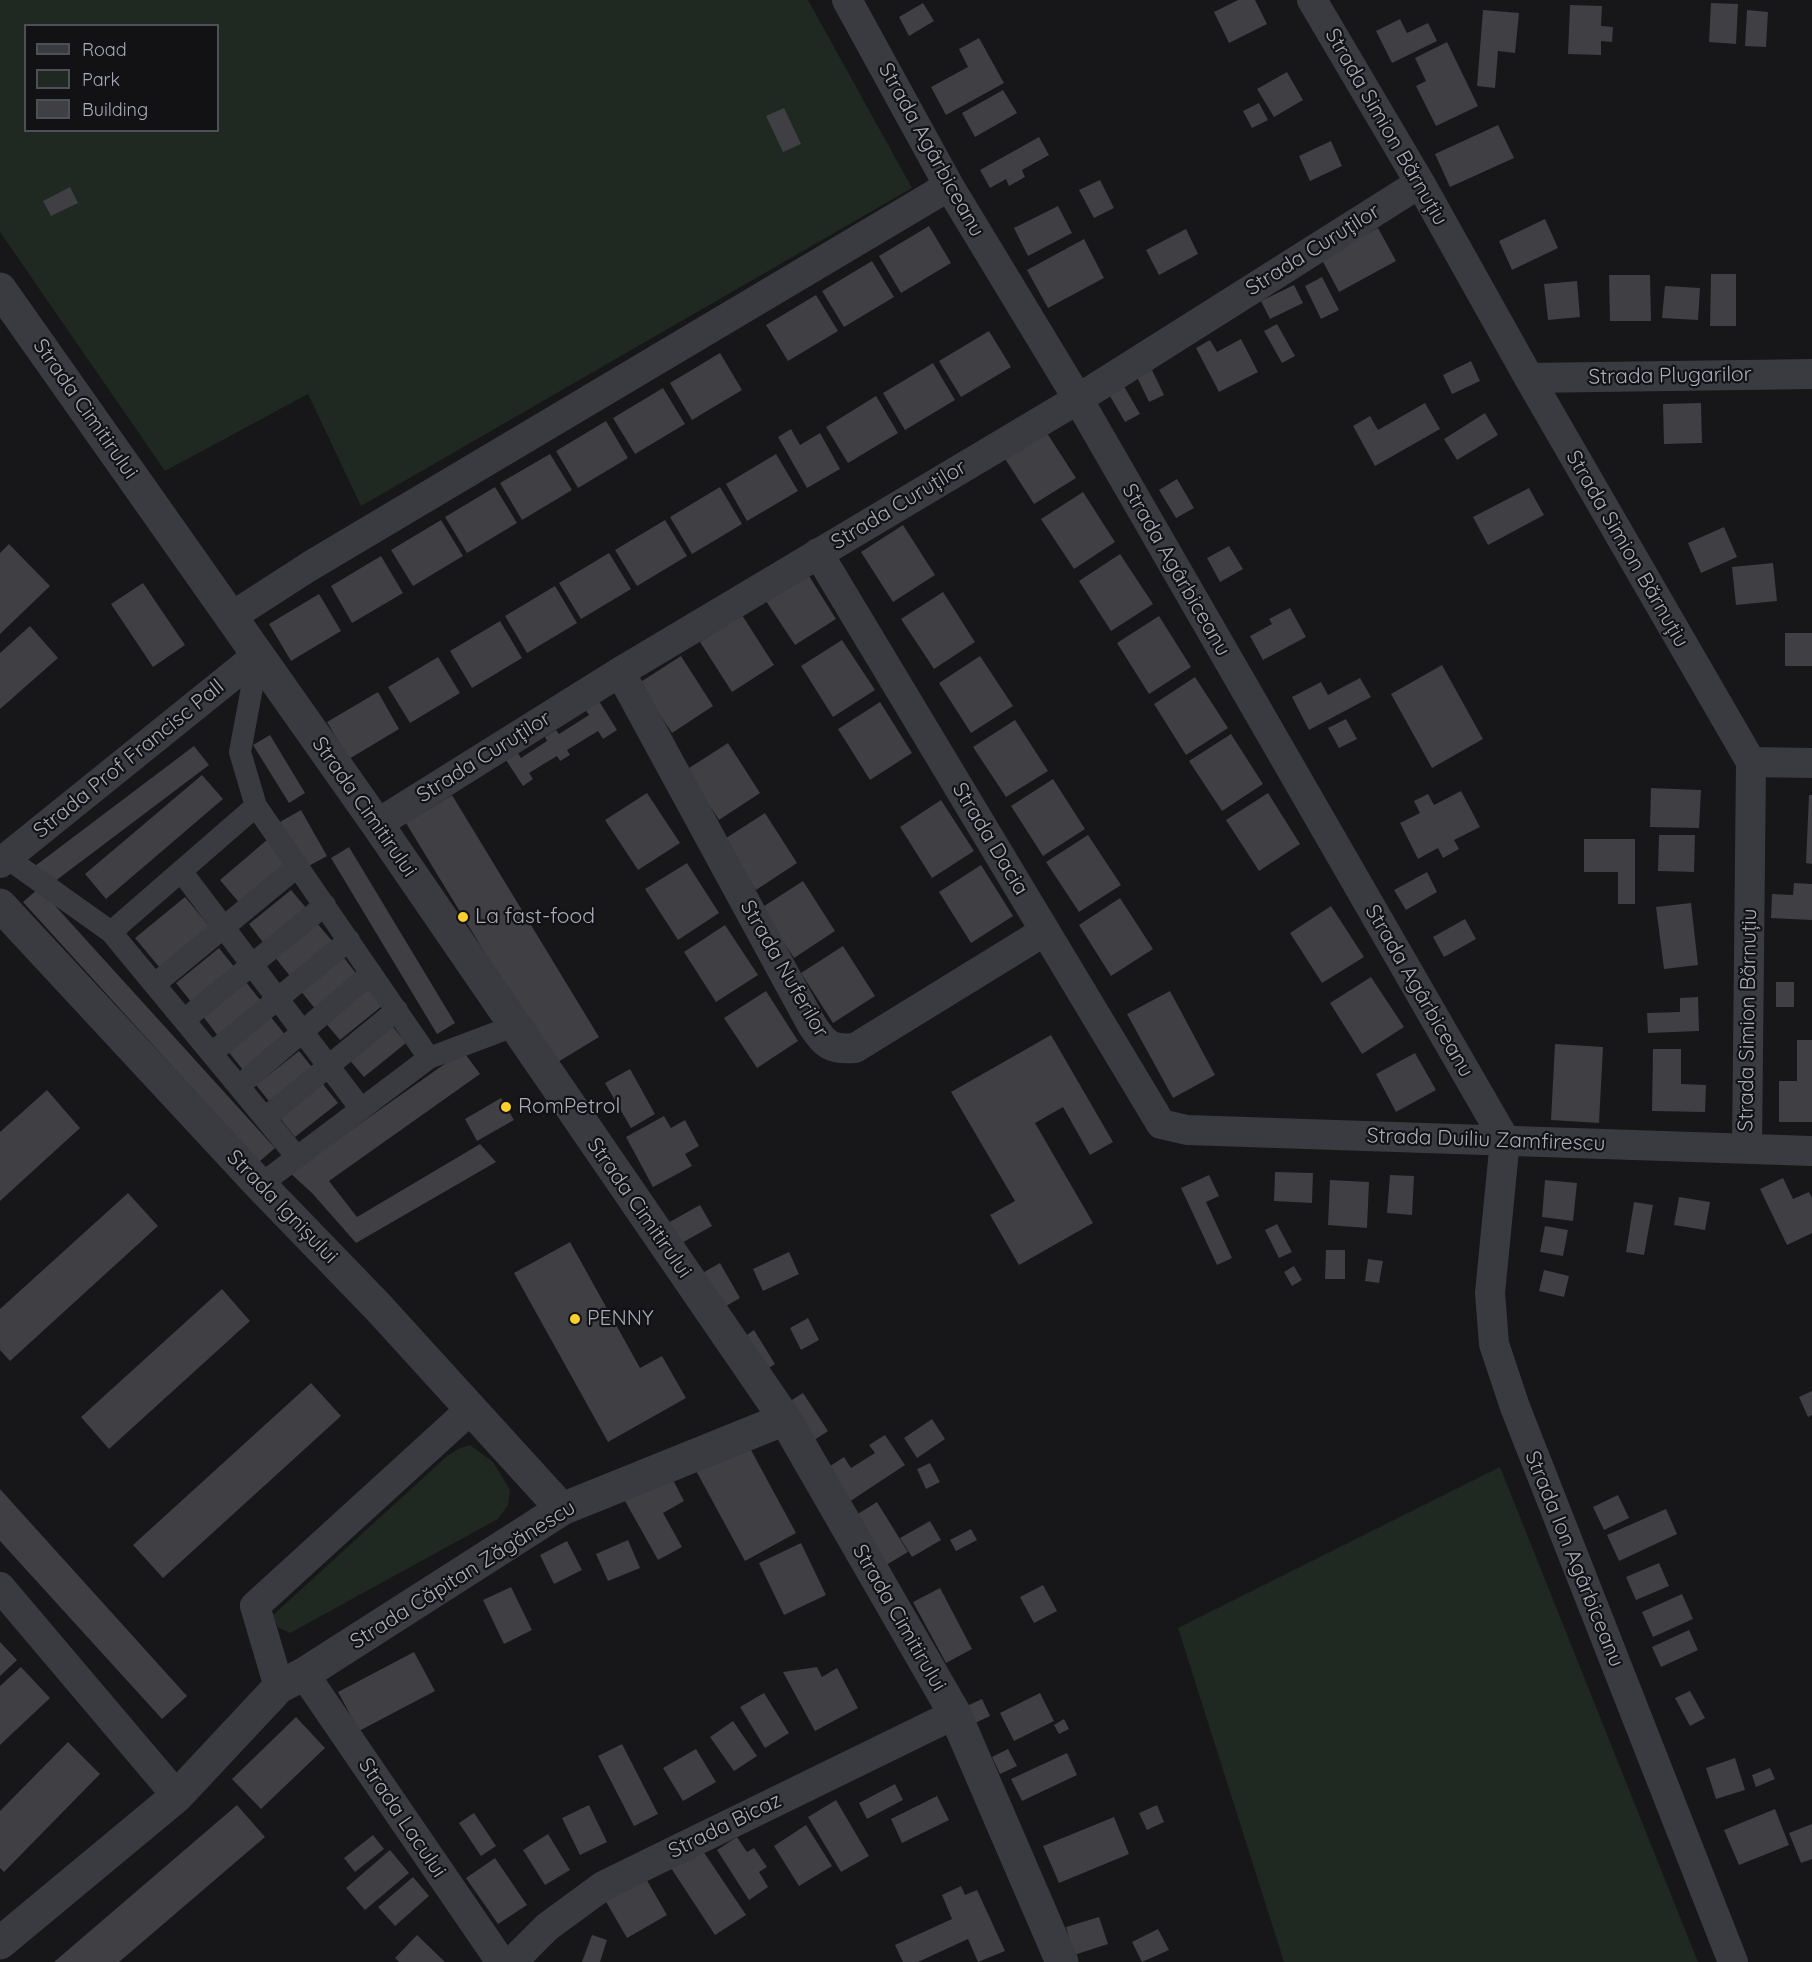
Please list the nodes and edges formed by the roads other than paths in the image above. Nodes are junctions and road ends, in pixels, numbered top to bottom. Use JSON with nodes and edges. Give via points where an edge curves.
{"nodes":[{"id":1,"x":847,"y":0,"type":"edge"},
{"id":2,"x":1312,"y":0,"type":"edge"},
{"id":3,"x":1420,"y":183,"type":"junction"},
{"id":4,"x":949,"y":186,"type":"junction"},
{"id":5,"x":0,"y":289,"type":"edge"},
{"id":6,"x":1812,"y":374,"type":"edge"},
{"id":7,"x":1529,"y":378,"type":"junction"},
{"id":8,"x":1078,"y":399,"type":"junction"},
{"id":9,"x":819,"y":553,"type":"junction"},
{"id":10,"x":231,"y":617,"type":"junction"},
{"id":11,"x":258,"y":655,"type":"junction"},
{"id":12,"x":620,"y":672,"type":"junction"},
{"id":13,"x":1751,"y":762,"type":"junction"},
{"id":14,"x":1812,"y":764,"type":"edge"},
{"id":15,"x":256,"y":806,"type":"junction"},
{"id":16,"x":377,"y":824,"type":"junction"},
{"id":17,"x":3,"y":861,"type":"edge"},
{"id":18,"x":298,"y":866,"type":"junction"},
{"id":19,"x":181,"y":871,"type":"junction"},
{"id":20,"x":0,"y":905,"type":"edge"},
{"id":21,"x":325,"y":905,"type":"junction"},
{"id":22,"x":224,"y":927,"type":"junction"},
{"id":23,"x":1045,"y":931,"type":"junction"},
{"id":24,"x":111,"y":932,"type":"junction"},
{"id":25,"x":348,"y":940,"type":"junction"},
{"id":26,"x":252,"y":964,"type":"junction"},
{"id":27,"x":371,"y":973,"type":"junction"},
{"id":28,"x":155,"y":984,"type":"junction"},
{"id":29,"x":277,"y":999,"type":"junction"},
{"id":30,"x":397,"y":1010,"type":"junction"},
{"id":31,"x":184,"y":1020,"type":"junction"},
{"id":32,"x":514,"y":1026,"type":"junction"},
{"id":33,"x":303,"y":1031,"type":"junction"},
{"id":34,"x":212,"y":1053,"type":"junction"},
{"id":35,"x":429,"y":1058,"type":"junction"},
{"id":36,"x":329,"y":1066,"type":"junction"},
{"id":37,"x":238,"y":1086,"type":"junction"},
{"id":38,"x":361,"y":1109,"type":"junction"},
{"id":39,"x":265,"y":1118,"type":"junction"},
{"id":40,"x":1161,"y":1124,"type":"joint"},
{"id":41,"x":1505,"y":1140,"type":"junction"},
{"id":42,"x":1747,"y":1148,"type":"junction"},
{"id":43,"x":1812,"y":1151,"type":"edge"},
{"id":44,"x":297,"y":1157,"type":"junction"},
{"id":45,"x":260,"y":1185,"type":"junction"},
{"id":46,"x":471,"y":1409,"type":"junction"},
{"id":47,"x":785,"y":1419,"type":"junction"},
{"id":48,"x":562,"y":1509,"type":"junction"},
{"id":49,"x":0,"y":1587,"type":"edge"},
{"id":50,"x":291,"y":1681,"type":"junction"},
{"id":51,"x":955,"y":1714,"type":"junction"},
{"id":52,"x":177,"y":1796,"type":"junction"},
{"id":53,"x":0,"y":1943,"type":"edge"},
{"id":54,"x":501,"y":1962,"type":"edge"},
{"id":55,"x":512,"y":1962,"type":"edge"},
{"id":56,"x":1062,"y":1962,"type":"edge"},
{"id":57,"x":1733,"y":1962,"type":"edge"}],
"edges":[{"from":1,"to":4,"type":"street","name":"Strada Agârbiceanu"},
{"from":2,"to":3,"type":"street","name":"Strada Simion Bărnuțiu"},
{"from":3,"to":7,"type":"street","name":"Strada Simion Bărnuțiu"},
{"from":3,"to":8,"type":"street","name":"Strada Curuților"},
{"from":4,"to":8,"type":"street","name":"Strada Agârbiceanu"},
{"from":4,"to":10,"type":"street","via":[[310,566]]},
{"from":5,"to":10,"type":"street","name":"Strada Cimitirului"},
{"from":6,"to":7,"type":"street","name":"Strada Plugarilor"},
{"from":7,"to":13,"type":"street","name":"Strada Simion Bărnuțiu"},
{"from":8,"to":9,"type":"street","name":"Strada Curuților"},
{"from":8,"to":41,"type":"street","name":"Strada Agârbiceanu"},
{"from":9,"to":12,"type":"street","name":"Strada Curuților"},
{"from":9,"to":23,"type":"street","name":"Strada Dacia"},
{"from":10,"to":11,"type":"street","name":"Strada Cimitirului"},
{"from":11,"to":15,"type":"street","via":[[240,752]]},
{"from":11,"to":16,"type":"street","name":"Strada Cimitirului"},
{"from":11,"to":17,"type":"street","name":"Strada Prof Francisc Pall"},
{"from":12,"to":16,"type":"street","name":"Strada Curuților"},
{"from":12,"to":23,"type":"street","name":"Strada Nuferilor","via":[[822,1041],[837,1050],[855,1048]]},
{"from":13,"to":14,"type":"street"},
{"from":13,"to":42,"type":"street","name":"Strada Simion Bărnuțiu"},
{"from":15,"to":18,"type":"street"},
{"from":15,"to":19,"type":"street"},
{"from":16,"to":32,"type":"street","name":"Strada Cimitirului"},
{"from":17,"to":24,"type":"street"},
{"from":18,"to":21,"type":"street"},
{"from":18,"to":22,"type":"street"},
{"from":19,"to":22,"type":"street"},
{"from":19,"to":24,"type":"street"},
{"from":20,"to":45,"type":"street","name":"Strada Ignișului"},
{"from":21,"to":25,"type":"street"},
{"from":21,"to":26,"type":"street"},
{"from":22,"to":26,"type":"street"},
{"from":22,"to":28,"type":"street"},
{"from":23,"to":40,"type":"street","name":"Strada Dacia"},
{"from":24,"to":28,"type":"street"},
{"from":25,"to":27,"type":"street"},
{"from":25,"to":29,"type":"street"},
{"from":26,"to":29,"type":"street"},
{"from":26,"to":31,"type":"street"},
{"from":27,"to":30,"type":"street"},
{"from":27,"to":33,"type":"street"},
{"from":28,"to":31,"type":"street"},
{"from":29,"to":33,"type":"street"},
{"from":29,"to":34,"type":"street"},
{"from":30,"to":35,"type":"street"},
{"from":30,"to":36,"type":"street"},
{"from":31,"to":34,"type":"street"},
{"from":32,"to":35,"type":"street"},
{"from":32,"to":47,"type":"street","name":"Strada Cimitirului"},
{"from":33,"to":36,"type":"street"},
{"from":33,"to":37,"type":"street"},
{"from":34,"to":37,"type":"street"},
{"from":35,"to":38,"type":"street"},
{"from":36,"to":38,"type":"street"},
{"from":36,"to":39,"type":"street"},
{"from":37,"to":39,"type":"street"},
{"from":38,"to":44,"type":"street"},
{"from":39,"to":44,"type":"street"},
{"from":40,"to":41,"type":"street","name":"Strada Duiliu Zamfirescu","via":[[1187,1130]]},
{"from":41,"to":42,"type":"street","name":"Strada Duiliu Zamfirescu"},
{"from":41,"to":57,"type":"street","name":"Strada Ion Agârbiceanu","via":[[1490,1293],[1494,1344],[1515,1407]]},
{"from":42,"to":43,"type":"street","name":"Strada Duiliu Zamfirescu"},
{"from":44,"to":45,"type":"street"},
{"from":45,"to":46,"type":"street","name":"Strada Ignișului"},
{"from":46,"to":48,"type":"street","name":"Strada Ignișului"},
{"from":46,"to":50,"type":"street","via":[[255,1606]]},
{"from":47,"to":48,"type":"street","name":"Strada Căpitan Zăgănescu"},
{"from":47,"to":51,"type":"street","name":"Strada Cimitirului"},
{"from":48,"to":50,"type":"street","name":"Strada Căpitan Zăgănescu"},
{"from":49,"to":52,"type":"street"},
{"from":50,"to":52,"type":"street","name":"Strada Căpitan Zăgănescu"},
{"from":50,"to":54,"type":"street","name":"Strada Lacului"},
{"from":51,"to":55,"type":"street","name":"Strada Bicaz","via":[[603,1886],[547,1927]]},
{"from":51,"to":56,"type":"street","name":"Strada Cimitirului"},
{"from":52,"to":53,"type":"street","name":"Strada Căpitan Zăgănescu"}]}
